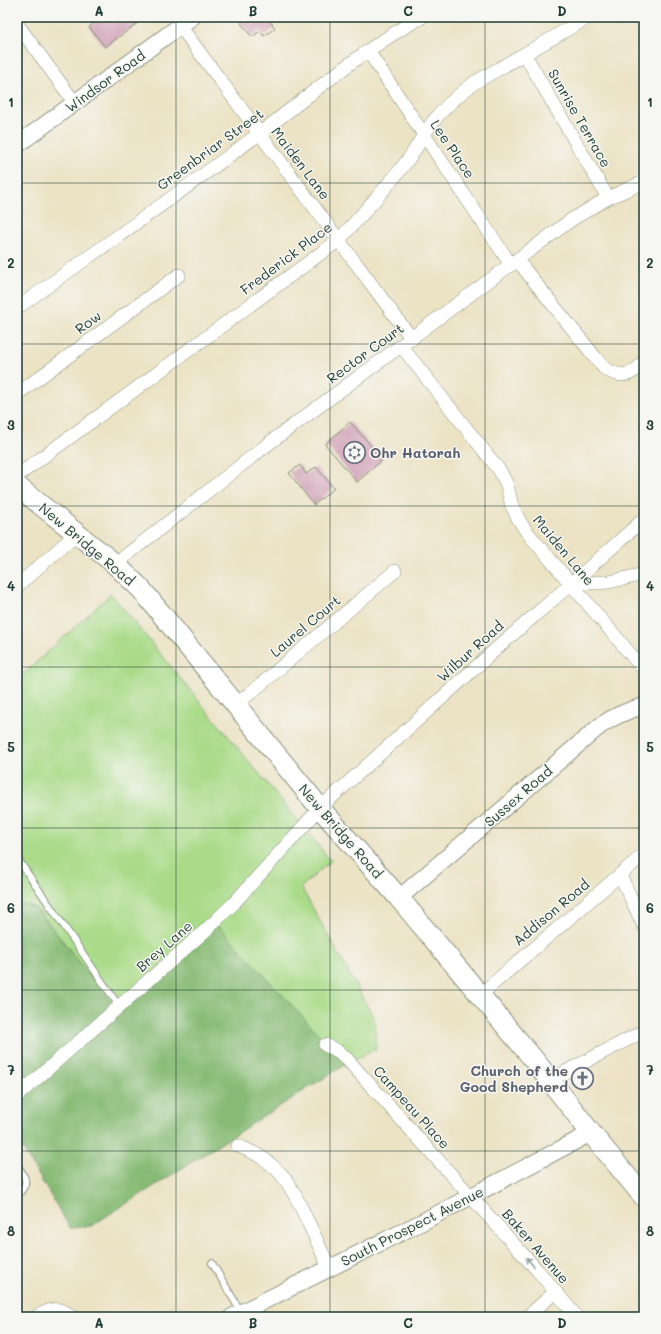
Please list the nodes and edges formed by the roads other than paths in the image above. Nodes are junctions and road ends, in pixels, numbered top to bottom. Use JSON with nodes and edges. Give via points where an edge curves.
{"nodes":[{"id":1,"x":422,"y":17,"type":"edge"},
{"id":2,"x":589,"y":17,"type":"edge"},
{"id":3,"x":186,"y":21,"type":"edge"},
{"id":4,"x":17,"y":24,"type":"edge"},
{"id":5,"x":368,"y":51,"type":"junction"},
{"id":6,"x":525,"y":54,"type":"junction"},
{"id":7,"x":75,"y":103,"type":"junction"},
{"id":8,"x":259,"y":133,"type":"junction"},
{"id":9,"x":424,"y":135,"type":"junction"},
{"id":10,"x":17,"y":145,"type":"edge"},
{"id":11,"x":644,"y":182,"type":"edge"},
{"id":12,"x":608,"y":198,"type":"junction"},
{"id":13,"x":339,"y":240,"type":"junction"},
{"id":14,"x":514,"y":263,"type":"junction"},
{"id":15,"x":179,"y":275,"type":"dead end"},
{"id":16,"x":17,"y":308,"type":"edge"},
{"id":17,"x":407,"y":343,"type":"junction"},
{"id":18,"x":644,"y":361,"type":"edge"},
{"id":19,"x":17,"y":394,"type":"edge"},
{"id":20,"x":17,"y":476,"type":"edge"},
{"id":21,"x":17,"y":486,"type":"edge"},
{"id":22,"x":644,"y":519,"type":"edge"},
{"id":23,"x":76,"y":534,"type":"junction"},
{"id":24,"x":115,"y":564,"type":"junction"},
{"id":25,"x":395,"y":571,"type":"dead end"},
{"id":26,"x":644,"y":574,"type":"edge"},
{"id":27,"x":571,"y":584,"type":"junction"},
{"id":28,"x":17,"y":586,"type":"edge"},
{"id":29,"x":644,"y":670,"type":"edge"},
{"id":30,"x":236,"y":706,"type":"junction"},
{"id":31,"x":644,"y":706,"type":"edge"},
{"id":32,"x":320,"y":808,"type":"junction"},
{"id":33,"x":644,"y":854,"type":"edge"},
{"id":34,"x":17,"y":858,"type":"edge"},
{"id":35,"x":620,"y":875,"type":"junction"},
{"id":36,"x":399,"y":898,"type":"junction"},
{"id":37,"x":644,"y":926,"type":"edge"},
{"id":38,"x":480,"y":995,"type":"junction"},
{"id":39,"x":119,"y":1007,"type":"junction"},
{"id":40,"x":644,"y":1031,"type":"edge"},
{"id":41,"x":325,"y":1045,"type":"dead end"},
{"id":42,"x":550,"y":1080,"type":"junction"},
{"id":43,"x":17,"y":1096,"type":"edge"},
{"id":44,"x":591,"y":1133,"type":"junction"},
{"id":45,"x":238,"y":1146,"type":"dead end"},
{"id":46,"x":17,"y":1165,"type":"edge"},
{"id":47,"x":642,"y":1191,"type":"edge"},
{"id":48,"x":17,"y":1195,"type":"edge"},
{"id":49,"x":471,"y":1196,"type":"junction"},
{"id":50,"x":212,"y":1263,"type":"dead end"},
{"id":51,"x":329,"y":1268,"type":"junction"},
{"id":52,"x":556,"y":1292,"type":"junction"},
{"id":53,"x":237,"y":1315,"type":"edge"},
{"id":54,"x":36,"y":1317,"type":"edge"},
{"id":55,"x":73,"y":1317,"type":"edge"},
{"id":56,"x":526,"y":1317,"type":"edge"},
{"id":57,"x":577,"y":1317,"type":"edge"}],
"edges":[{"from":1,"to":5,"type":"street","name":"Greenbriar Street"},
{"from":2,"to":6,"type":"street","name":"Frederick Place"},
{"from":3,"to":7,"type":"street","name":"Windsor Road"},
{"from":3,"to":8,"type":"street","name":"Maiden Lane"},
{"from":4,"to":7,"type":"street"},
{"from":5,"to":8,"type":"street","name":"Greenbriar Street"},
{"from":5,"to":9,"type":"street","name":"Lee Place"},
{"from":6,"to":9,"type":"street","name":"Frederick Place","via":[[458,95],[444,108]]},
{"from":6,"to":12,"type":"street","name":"Sunrise Terrace"},
{"from":7,"to":10,"type":"street","name":"Windsor Road"},
{"from":8,"to":13,"type":"street","name":"Maiden Lane"},
{"from":8,"to":16,"type":"street","name":"Greenbriar Street"},
{"from":9,"to":13,"type":"street","name":"Frederick Place","via":[[387,187]]},
{"from":9,"to":14,"type":"street","name":"Lee Place"},
{"from":11,"to":12,"type":"street","name":"Rector Court"},
{"from":12,"to":14,"type":"street","name":"Rector Court","via":[[572,220]]},
{"from":13,"to":17,"type":"street","name":"Maiden Lane"},
{"from":13,"to":20,"type":"street","name":"Frederick Place"},
{"from":14,"to":17,"type":"street","name":"Rector Court"},
{"from":14,"to":18,"type":"street","name":"Lee Place","via":[[609,372],[626,374],[634,371]]},
{"from":15,"to":19,"type":"street","name":"Row"},
{"from":17,"to":24,"type":"street","name":"Rector Court","via":[[272,441]]},
{"from":17,"to":27,"type":"street","name":"Maiden Lane","via":[[500,472],[518,520]]},
{"from":21,"to":23,"type":"main road","name":"New Bridge Road"},
{"from":22,"to":27,"type":"street","name":"Wilbur Road"},
{"from":23,"to":24,"type":"main road","name":"New Bridge Road"},
{"from":23,"to":28,"type":"street"},
{"from":24,"to":30,"type":"main road","name":"New Bridge Road","via":[[141,589]]},
{"from":25,"to":30,"type":"street","name":"Laurel Court"},
{"from":26,"to":27,"type":"street","via":[[609,582]]},
{"from":27,"to":29,"type":"street","name":"Maiden Lane"},
{"from":27,"to":32,"type":"street","name":"Wilbur Road"},
{"from":30,"to":32,"type":"main road","name":"New Bridge Road"},
{"from":31,"to":36,"type":"street","name":"Sussex Road","via":[[627,710],[600,726]]},
{"from":32,"to":36,"type":"main road","name":"New Bridge Road"},
{"from":32,"to":39,"type":"street","name":"Brey Lane","via":[[206,930]]},
{"from":33,"to":35,"type":"street","name":"Addison Road"},
{"from":34,"to":39,"type":"lane"},
{"from":35,"to":37,"type":"street"},
{"from":35,"to":38,"type":"street","name":"Addison Road"},
{"from":36,"to":38,"type":"main road","name":"New Bridge Road"},
{"from":38,"to":42,"type":"main road","name":"New Bridge Road"},
{"from":39,"to":43,"type":"street","name":"Brey Lane"},
{"from":40,"to":42,"type":"street"},
{"from":41,"to":49,"type":"street","name":"Campeau Place","via":[[346,1058]]},
{"from":42,"to":44,"type":"main road","name":"New Bridge Road"},
{"from":44,"to":47,"type":"main road","name":"New Bridge Road"},
{"from":44,"to":49,"type":"street","name":"South Prospect Avenue"},
{"from":45,"to":51,"type":"street","via":[[276,1168],[295,1192]]},
{"from":46,"to":48,"type":"lane","via":[[26,1181],[25,1187]]},
{"from":49,"to":51,"type":"street","name":"South Prospect Avenue"},
{"from":52,"to":49,"type":"street","name":"Baker Avenue","one_way":true},
{"from":50,"to":53,"type":"lane"},
{"from":51,"to":53,"type":"street","name":"South Prospect Avenue"},
{"from":52,"to":56,"type":"street"},
{"from":52,"to":57,"type":"street","name":"Baker Avenue"},
{"from":54,"to":55,"type":"street","via":[[51,1310],[67,1312]]}]}
